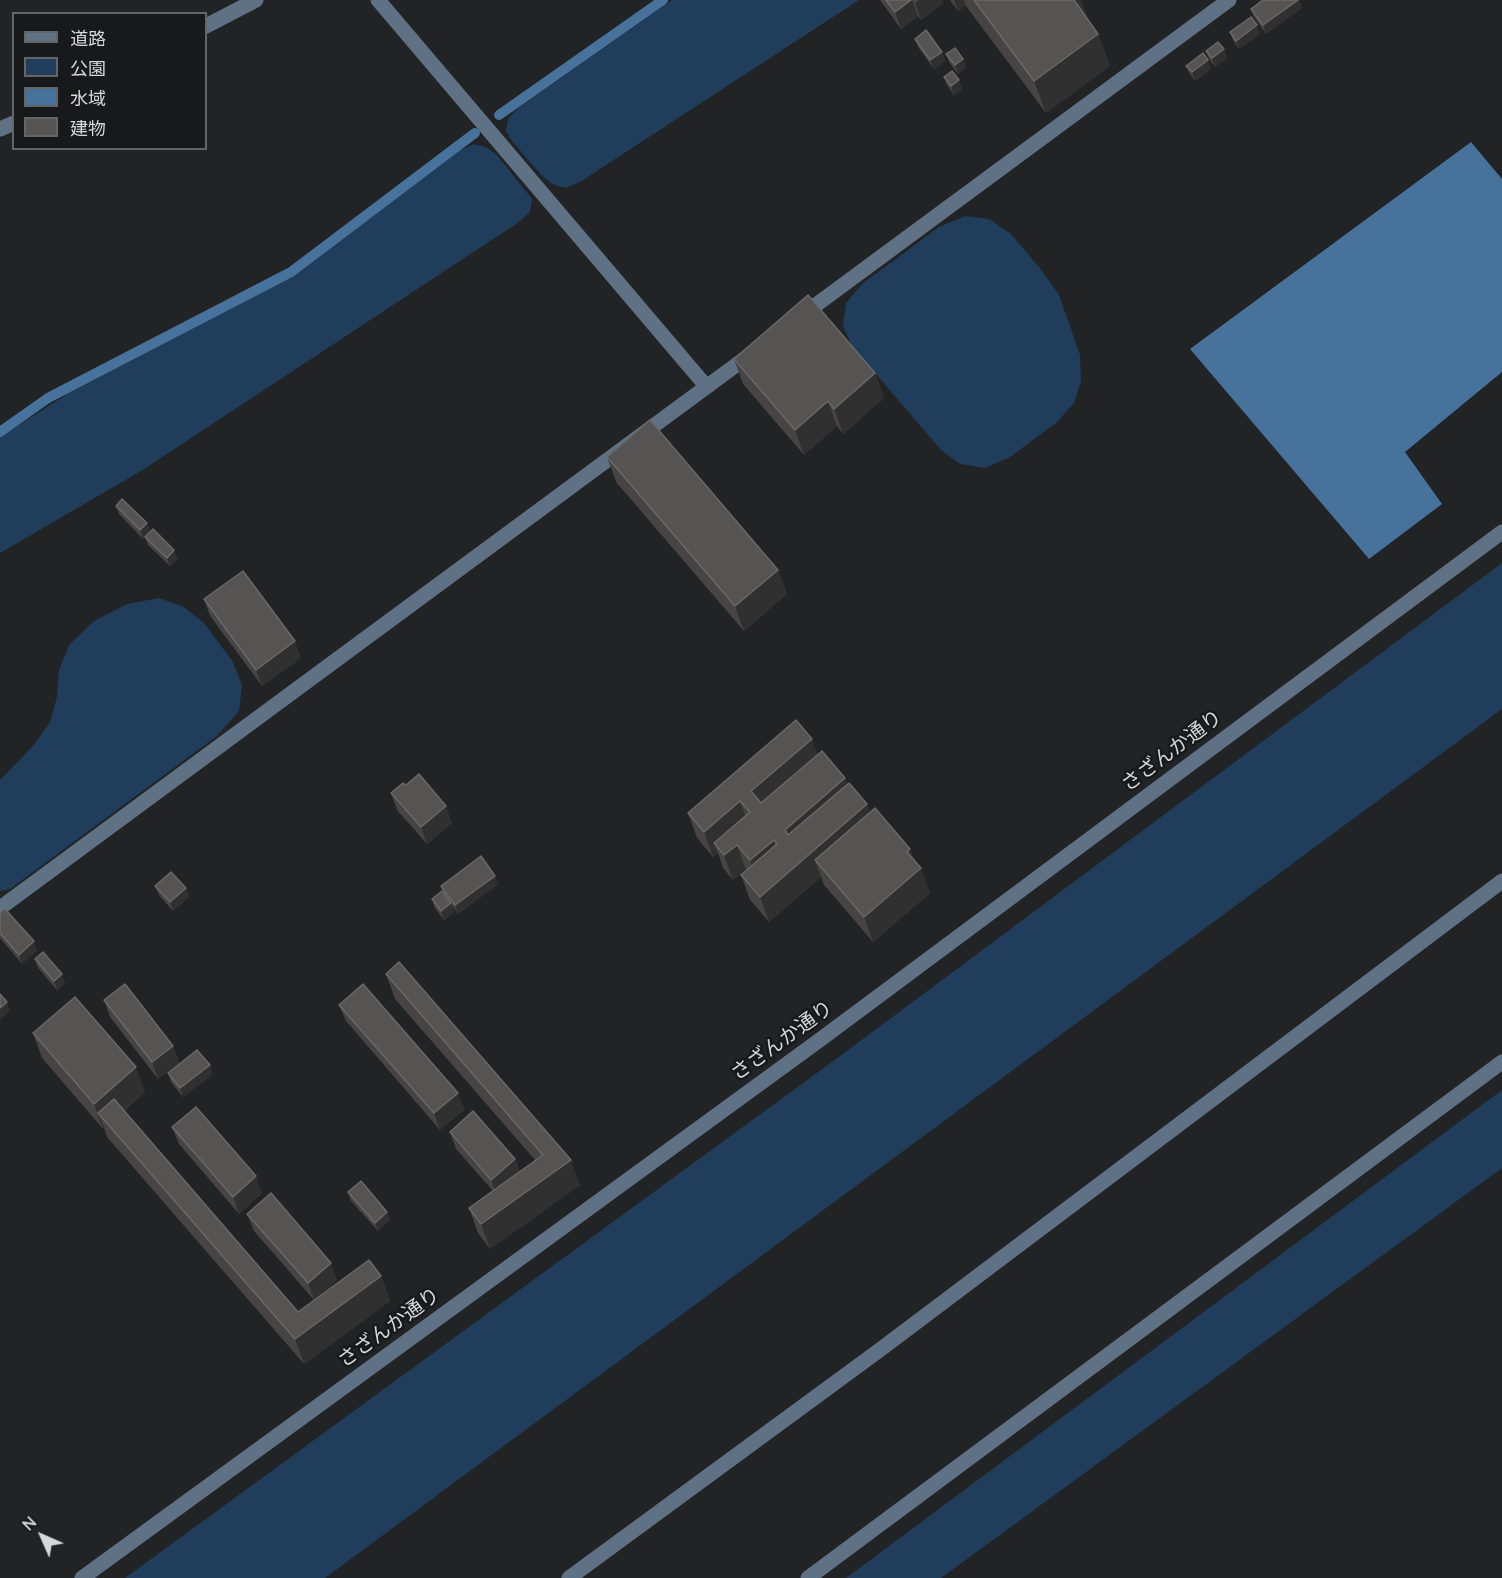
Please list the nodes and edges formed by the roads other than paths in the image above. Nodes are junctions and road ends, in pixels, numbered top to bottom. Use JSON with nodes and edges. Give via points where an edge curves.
{"nodes":[{"id":1,"x":256,"y":0,"type":"edge"},
{"id":2,"x":378,"y":0,"type":"edge"},
{"id":3,"x":1229,"y":0,"type":"edge"},
{"id":4,"x":207,"y":25,"type":"edge"},
{"id":5,"x":792,"y":323,"type":"edge"},
{"id":6,"x":764,"y":344,"type":"edge"},
{"id":7,"x":706,"y":386,"type":"junction"},
{"id":8,"x":1502,"y":532,"type":"edge"},
{"id":9,"x":1502,"y":881,"type":"edge"},
{"id":10,"x":0,"y":908,"type":"edge"},
{"id":11,"x":1502,"y":1062,"type":"edge"},
{"id":12,"x":82,"y":1578,"type":"edge"},
{"id":13,"x":568,"y":1578,"type":"edge"},
{"id":14,"x":808,"y":1578,"type":"edge"}],
"edges":[{"from":1,"to":4,"type":"street"},
{"from":2,"to":7,"type":"street"},
{"from":3,"to":5,"type":"street"},
{"from":6,"to":7,"type":"street"},
{"from":7,"to":10,"type":"street"},
{"from":8,"to":12,"type":"street","name":"さざんか通り","via":[[821,1039]]},
{"from":9,"to":13,"type":"street","via":[[881,1349]]},
{"from":11,"to":14,"type":"street"}]}
